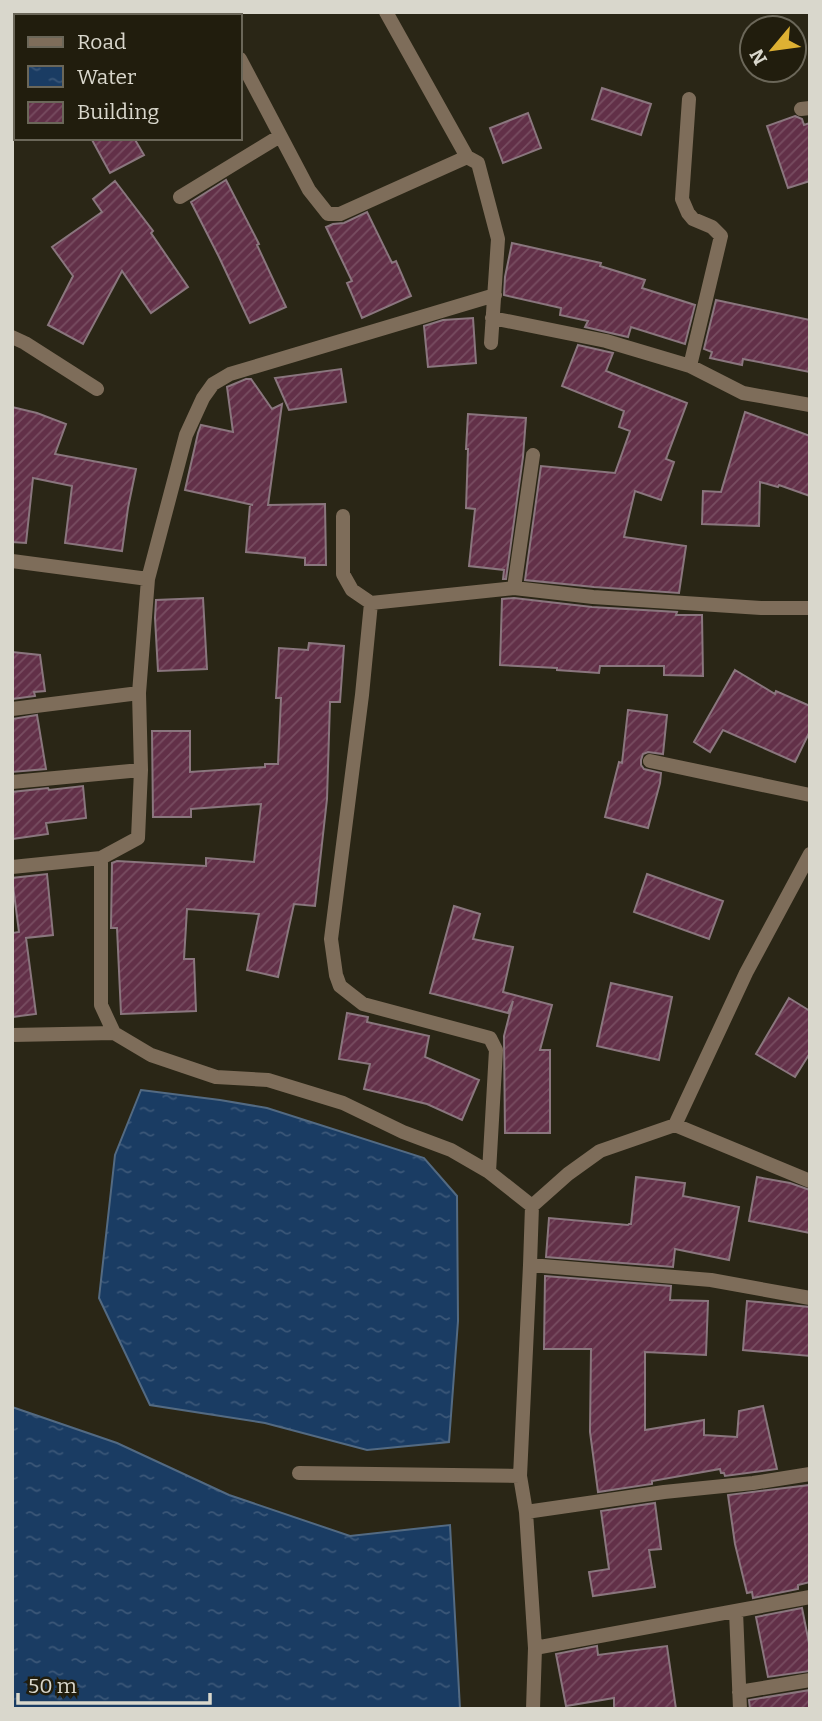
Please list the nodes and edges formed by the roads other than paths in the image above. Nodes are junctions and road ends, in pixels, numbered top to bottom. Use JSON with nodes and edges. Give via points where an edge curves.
{"nodes":[{"id":1,"x":386,"y":12,"type":"edge"},
{"id":2,"x":242,"y":63,"type":"edge"},
{"id":3,"x":689,"y":99,"type":"dead end"},
{"id":4,"x":280,"y":136,"type":"junction"},
{"id":5,"x":467,"y":157,"type":"junction"},
{"id":6,"x":180,"y":197,"type":"dead end"},
{"id":7,"x":495,"y":295,"type":"junction"},
{"id":8,"x":492,"y":318,"type":"junction"},
{"id":9,"x":12,"y":337,"type":"edge"},
{"id":10,"x":491,"y":343,"type":"dead end"},
{"id":11,"x":690,"y":366,"type":"junction"},
{"id":12,"x":97,"y":389,"type":"dead end"},
{"id":13,"x":810,"y":405,"type":"edge"},
{"id":14,"x":533,"y":455,"type":"dead end"},
{"id":15,"x":343,"y":516,"type":"dead end"},
{"id":16,"x":12,"y":561,"type":"edge"},
{"id":17,"x":148,"y":579,"type":"junction"},
{"id":18,"x":514,"y":588,"type":"junction"},
{"id":19,"x":371,"y":603,"type":"junction"},
{"id":20,"x":810,"y":607,"type":"edge"},
{"id":21,"x":139,"y":693,"type":"junction"},
{"id":22,"x":12,"y":709,"type":"edge"},
{"id":23,"x":650,"y":761,"type":"dead end"},
{"id":24,"x":141,"y":770,"type":"junction"},
{"id":25,"x":12,"y":782,"type":"edge"},
{"id":26,"x":810,"y":795,"type":"edge"},
{"id":27,"x":810,"y":854,"type":"edge"},
{"id":28,"x":101,"y":858,"type":"junction"},
{"id":29,"x":12,"y":867,"type":"edge"},
{"id":30,"x":114,"y":1033,"type":"junction"},
{"id":31,"x":12,"y":1035,"type":"edge"},
{"id":32,"x":675,"y":1125,"type":"junction"},
{"id":33,"x":489,"y":1172,"type":"junction"},
{"id":34,"x":810,"y":1181,"type":"edge"},
{"id":35,"x":532,"y":1206,"type":"junction"},
{"id":36,"x":530,"y":1265,"type":"junction"},
{"id":37,"x":810,"y":1298,"type":"edge"},
{"id":38,"x":299,"y":1474,"type":"dead end"},
{"id":39,"x":810,"y":1474,"type":"edge"},
{"id":40,"x":520,"y":1476,"type":"junction"},
{"id":41,"x":526,"y":1512,"type":"junction"},
{"id":42,"x":810,"y":1597,"type":"edge"},
{"id":43,"x":736,"y":1611,"type":"junction"},
{"id":44,"x":535,"y":1648,"type":"junction"},
{"id":45,"x":810,"y":1680,"type":"edge"},
{"id":46,"x":739,"y":1692,"type":"junction"},
{"id":47,"x":533,"y":1709,"type":"edge"},
{"id":48,"x":740,"y":1709,"type":"edge"}],
"edges":[{"from":1,"to":5,"type":"street"},
{"from":2,"to":4,"type":"street"},
{"from":3,"to":11,"type":"street","via":[[682,199],[693,219],[721,236]]},
{"from":4,"to":5,"type":"street","via":[[309,190],[328,214],[340,214]]},
{"from":4,"to":6,"type":"street"},
{"from":5,"to":7,"type":"street","via":[[478,163],[498,239]]},
{"from":7,"to":8,"type":"street"},
{"from":7,"to":17,"type":"street","via":[[230,374],[212,384],[186,435]]},
{"from":8,"to":10,"type":"street"},
{"from":8,"to":11,"type":"street","via":[[606,341]]},
{"from":9,"to":12,"type":"street"},
{"from":11,"to":13,"type":"street","via":[[743,393]]},
{"from":14,"to":18,"type":"street"},
{"from":15,"to":19,"type":"street","via":[[343,574],[352,590]]},
{"from":16,"to":17,"type":"street"},
{"from":17,"to":21,"type":"street"},
{"from":18,"to":19,"type":"street"},
{"from":18,"to":20,"type":"street","via":[[761,608]]},
{"from":19,"to":33,"type":"street","via":[[331,939],[336,975],[340,986],[363,1004],[489,1038],[496,1050]]},
{"from":21,"to":22,"type":"street"},
{"from":21,"to":24,"type":"street"},
{"from":23,"to":26,"type":"street"},
{"from":24,"to":25,"type":"street"},
{"from":24,"to":28,"type":"street","via":[[138,838]]},
{"from":27,"to":32,"type":"street","via":[[746,973]]},
{"from":28,"to":29,"type":"street"},
{"from":28,"to":30,"type":"street","via":[[101,1005]]},
{"from":30,"to":31,"type":"street"},
{"from":30,"to":33,"type":"street","via":[[151,1055],[216,1077],[268,1080],[343,1103],[452,1150]]},
{"from":32,"to":34,"type":"street"},
{"from":32,"to":35,"type":"street","via":[[600,1151]]},
{"from":33,"to":35,"type":"street"},
{"from":35,"to":36,"type":"street"},
{"from":36,"to":37,"type":"street","via":[[711,1280]]},
{"from":36,"to":40,"type":"street"},
{"from":38,"to":40,"type":"street"},
{"from":39,"to":41,"type":"street"},
{"from":40,"to":41,"type":"street"},
{"from":41,"to":44,"type":"street"},
{"from":42,"to":43,"type":"street"},
{"from":43,"to":44,"type":"street"},
{"from":43,"to":46,"type":"street"},
{"from":44,"to":47,"type":"street"},
{"from":45,"to":46,"type":"street"},
{"from":46,"to":48,"type":"street"}]}
